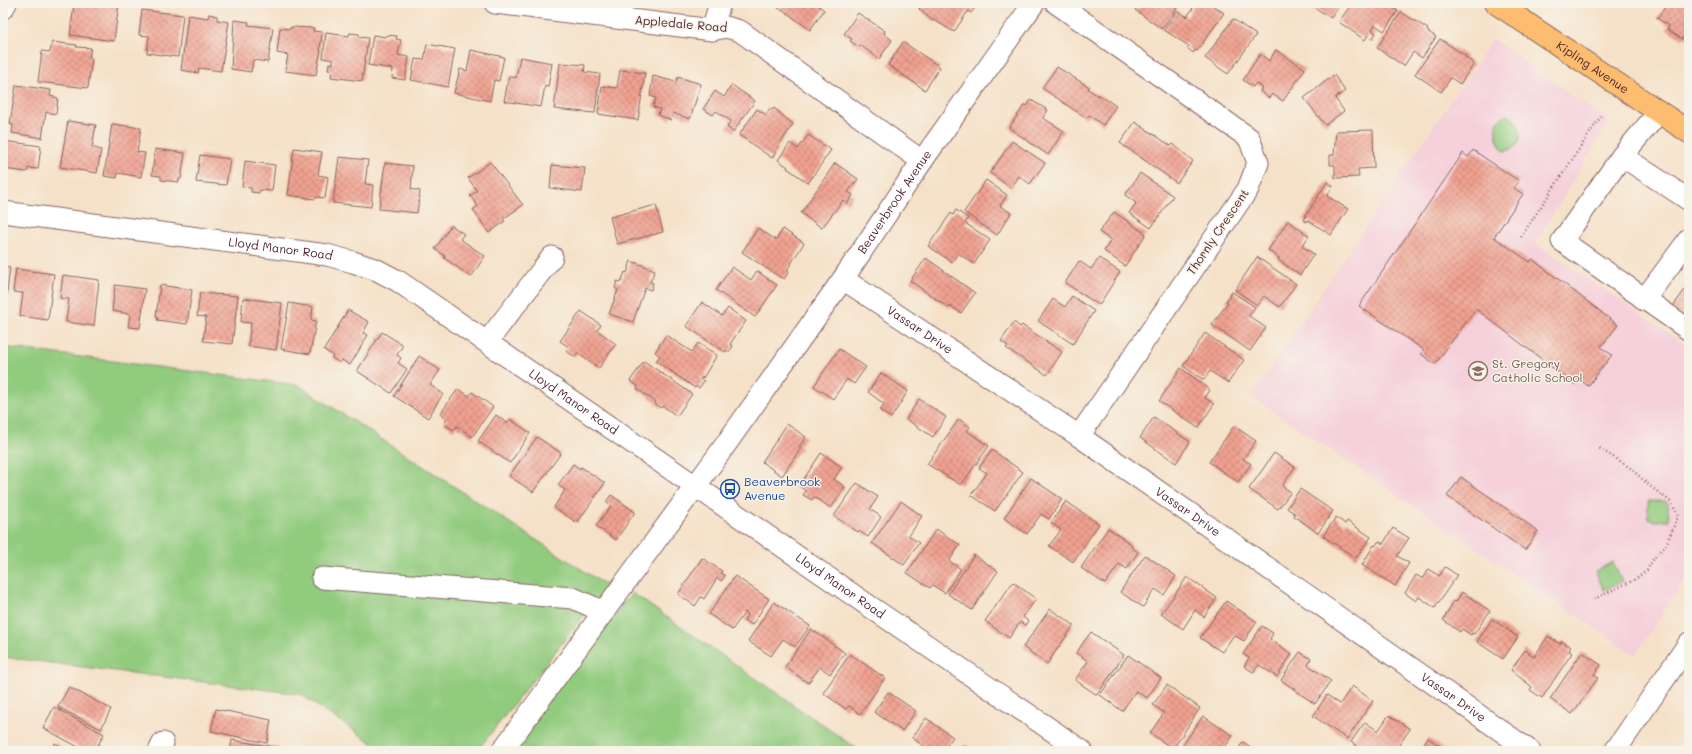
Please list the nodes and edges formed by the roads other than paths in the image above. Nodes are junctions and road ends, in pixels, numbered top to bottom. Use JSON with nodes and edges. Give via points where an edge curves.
{"nodes":[{"id":1,"x":6,"y":3,"type":"edge"},
{"id":2,"x":495,"y":3,"type":"edge"},
{"id":3,"x":720,"y":3,"type":"edge"},
{"id":4,"x":1034,"y":3,"type":"edge"},
{"id":5,"x":1056,"y":3,"type":"edge"},
{"id":6,"x":1496,"y":3,"type":"edge"},
{"id":7,"x":3,"y":8,"type":"edge"},
{"id":8,"x":712,"y":30,"type":"junction"},
{"id":9,"x":1659,"y":112,"type":"junction"},
{"id":10,"x":1689,"y":132,"type":"edge"},
{"id":11,"x":1622,"y":156,"type":"junction"},
{"id":12,"x":922,"y":161,"type":"junction"},
{"id":13,"x":1689,"y":200,"type":"edge"},
{"id":14,"x":3,"y":212,"type":"edge"},
{"id":15,"x":1689,"y":239,"type":"edge"},
{"id":16,"x":552,"y":257,"type":"dead end"},
{"id":17,"x":843,"y":279,"type":"junction"},
{"id":18,"x":1644,"y":300,"type":"junction"},
{"id":19,"x":1689,"y":330,"type":"edge"},
{"id":20,"x":487,"y":342,"type":"junction"},
{"id":21,"x":1079,"y":436,"type":"junction"},
{"id":22,"x":695,"y":486,"type":"junction"},
{"id":23,"x":322,"y":578,"type":"dead end"},
{"id":24,"x":604,"y":612,"type":"junction"},
{"id":25,"x":1689,"y":643,"type":"edge"},
{"id":26,"x":1621,"y":749,"type":"edge"},
{"id":27,"x":502,"y":751,"type":"edge"},
{"id":28,"x":1082,"y":751,"type":"edge"},
{"id":29,"x":1530,"y":751,"type":"edge"}],
"edges":[{"from":1,"to":7,"type":"street"},
{"from":2,"to":8,"type":"street","name":"Appledale Road"},
{"from":3,"to":8,"type":"street"},
{"from":4,"to":12,"type":"street","name":"Beaverbrook Avenue"},
{"from":5,"to":21,"type":"street","name":"Thornly Crescent","via":[[1249,138],[1258,163],[1248,189]]},
{"from":6,"to":9,"type":"main road","name":"Kipling Avenue"},
{"from":8,"to":12,"type":"street","name":"Appledale Road","via":[[726,27],[740,31]]},
{"from":9,"to":10,"type":"main road","name":"Kipling Avenue"},
{"from":9,"to":11,"type":"street"},
{"from":11,"to":13,"type":"street"},
{"from":11,"to":18,"type":"street","via":[[1562,241]]},
{"from":12,"to":17,"type":"street","name":"Beaverbrook Avenue"},
{"from":14,"to":20,"type":"street","name":"Lloyd Manor Road","via":[[327,255],[377,270]]},
{"from":15,"to":18,"type":"street"},
{"from":16,"to":20,"type":"street"},
{"from":17,"to":21,"type":"street","name":"Vassar Drive"},
{"from":17,"to":22,"type":"street","name":"Beaverbrook Avenue"},
{"from":18,"to":19,"type":"street"},
{"from":20,"to":22,"type":"street","name":"Lloyd Manor Road"},
{"from":21,"to":29,"type":"street","name":"Vassar Drive"},
{"from":22,"to":24,"type":"street","name":"Beaverbrook Avenue"},
{"from":22,"to":28,"type":"street","name":"Lloyd Manor Road"},
{"from":23,"to":24,"type":"street","via":[[573,598]]},
{"from":24,"to":27,"type":"street","name":"Beaverbrook Avenue"},
{"from":25,"to":26,"type":"street"}]}
